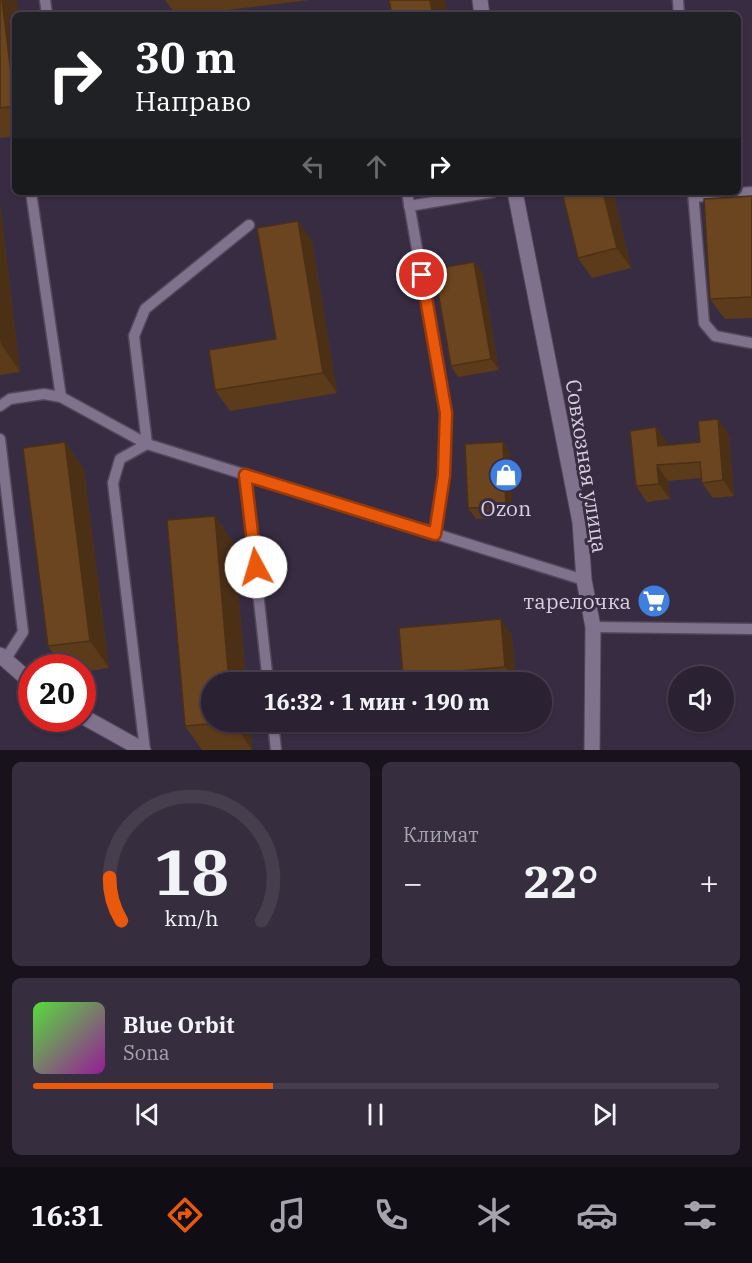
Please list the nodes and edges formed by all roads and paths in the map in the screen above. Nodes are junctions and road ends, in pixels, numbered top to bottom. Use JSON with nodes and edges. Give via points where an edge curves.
{"nodes":[{"id":1,"x":31,"y":195,"type":"edge"},
{"id":2,"x":407,"y":195,"type":"edge"},
{"id":3,"x":475,"y":195,"type":"edge"},
{"id":4,"x":516,"y":195,"type":"edge"},
{"id":5,"x":693,"y":195,"type":"edge"},
{"id":6,"x":409,"y":206,"type":"junction"},
{"id":7,"x":249,"y":225,"type":"dead end"},
{"id":8,"x":752,"y":343,"type":"edge"},
{"id":9,"x":61,"y":397,"type":"junction"},
{"id":10,"x":0,"y":406,"type":"edge"},
{"id":11,"x":0,"y":439,"type":"edge"},
{"id":12,"x":147,"y":444,"type":"junction"},
{"id":13,"x":245,"y":475,"type":"junction"},
{"id":14,"x":435,"y":534,"type":"junction"},
{"id":15,"x":584,"y":580,"type":"junction"},
{"id":16,"x":592,"y":627,"type":"junction"},
{"id":17,"x":752,"y":629,"type":"edge"},
{"id":18,"x":2,"y":658,"type":"edge"},
{"id":19,"x":18,"y":671,"type":"edge"},
{"id":20,"x":267,"y":672,"type":"edge"},
{"id":21,"x":96,"y":724,"type":"edge"},
{"id":22,"x":274,"y":732,"type":"edge"},
{"id":23,"x":144,"y":750,"type":"edge"},
{"id":24,"x":276,"y":750,"type":"edge"},
{"id":25,"x":592,"y":750,"type":"edge"}],
"edges":[{"from":1,"to":9,"type":"lane"},
{"from":2,"to":6,"type":"lane"},
{"from":3,"to":6,"type":"lane"},
{"from":4,"to":15,"type":"street","name":"Совхозная улица","via":[[580,522]]},
{"from":5,"to":8,"type":"lane","via":[[704,323],[715,336]]},
{"from":6,"to":14,"type":"lane","via":[[446,413],[444,475]]},
{"from":7,"to":12,"type":"lane","via":[[145,309],[134,336]]},
{"from":9,"to":10,"type":"lane","via":[[44,394],[10,399]]},
{"from":9,"to":12,"type":"lane"},
{"from":11,"to":18,"type":"lane","via":[[23,632]]},
{"from":12,"to":13,"type":"lane"},
{"from":12,"to":23,"type":"lane","via":[[120,459],[113,483]]},
{"from":13,"to":14,"type":"lane"},
{"from":13,"to":20,"type":"lane"},
{"from":14,"to":15,"type":"lane"},
{"from":15,"to":16,"type":"street","name":"Совхозная улица"},
{"from":16,"to":17,"type":"lane"},
{"from":16,"to":25,"type":"street","name":"Совхозная улица"},
{"from":18,"to":19,"type":"street"},
{"from":21,"to":23,"type":"street"},
{"from":22,"to":24,"type":"lane"}]}
